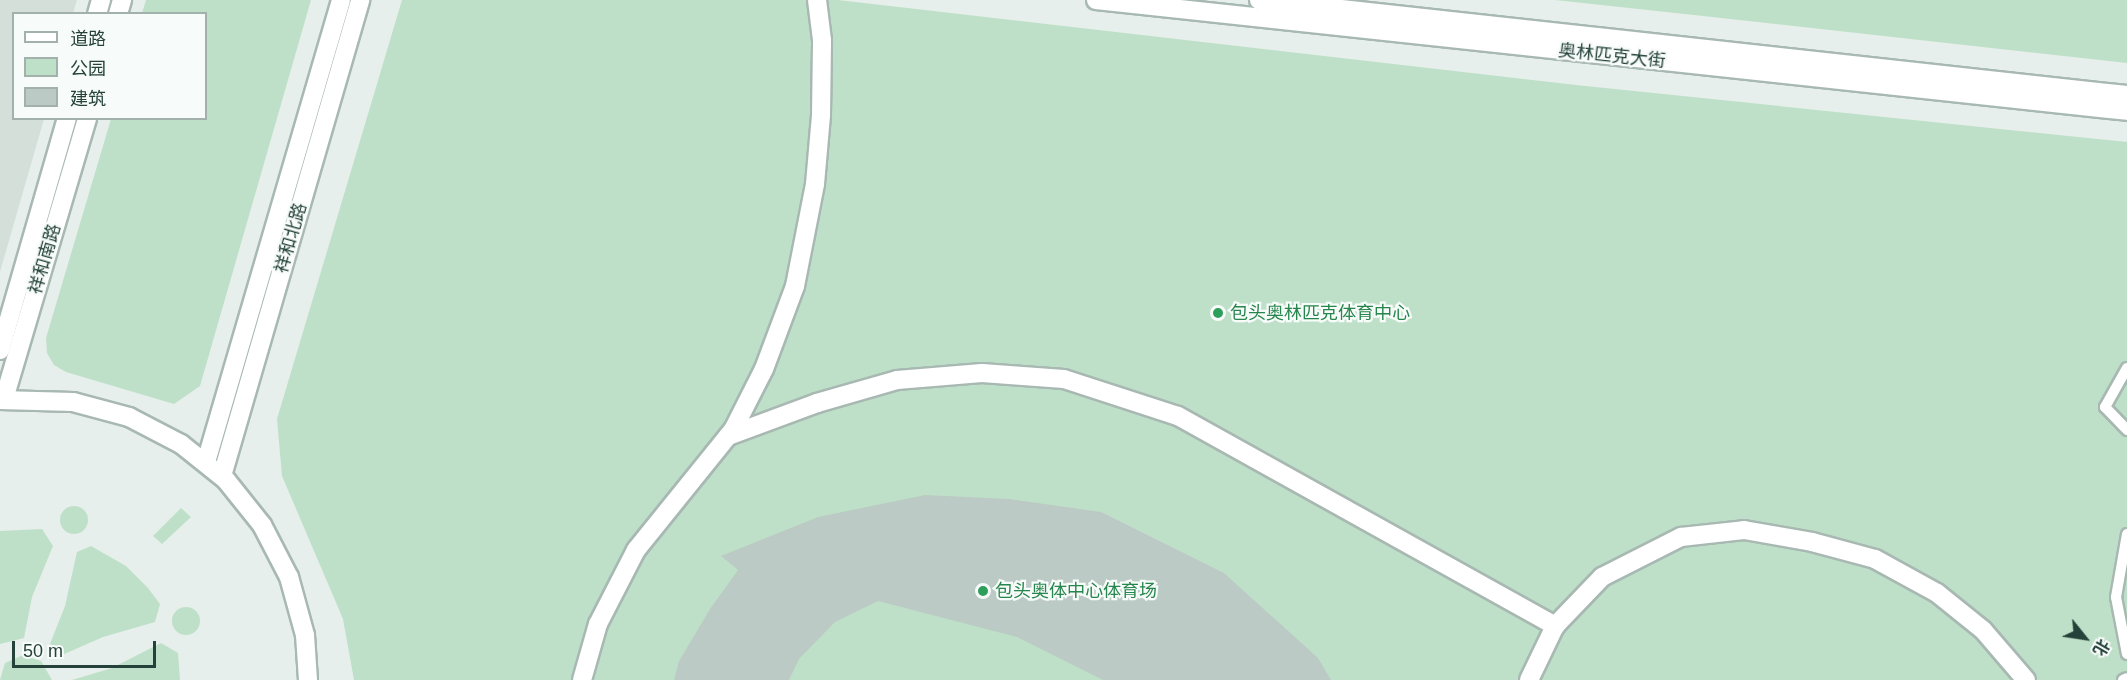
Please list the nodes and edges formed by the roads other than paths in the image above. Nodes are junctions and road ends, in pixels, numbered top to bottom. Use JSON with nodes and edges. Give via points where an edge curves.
{"nodes":[{"id":1,"x":341,"y":0,"type":"edge"},
{"id":2,"x":360,"y":0,"type":"edge"},
{"id":3,"x":817,"y":0,"type":"edge"},
{"id":4,"x":1096,"y":0,"type":"edge"},
{"id":5,"x":1259,"y":0,"type":"edge"},
{"id":6,"x":2127,"y":95,"type":"edge"},
{"id":7,"x":2127,"y":111,"type":"edge"},
{"id":8,"x":66,"y":120,"type":"edge"},
{"id":9,"x":86,"y":120,"type":"edge"},
{"id":10,"x":0,"y":350,"type":"edge"},
{"id":11,"x":2127,"y":368,"type":"edge"},
{"id":12,"x":2,"y":400,"type":"edge"},
{"id":13,"x":2127,"y":430,"type":"edge"},
{"id":14,"x":728,"y":436,"type":"junction"},
{"id":15,"x":206,"y":462,"type":"junction"},
{"id":16,"x":222,"y":476,"type":"junction"},
{"id":17,"x":2127,"y":534,"type":"edge"},
{"id":18,"x":1554,"y":626,"type":"junction"},
{"id":19,"x":2127,"y":654,"type":"edge"},
{"id":20,"x":2127,"y":678,"type":"edge"},
{"id":21,"x":308,"y":680,"type":"edge"},
{"id":22,"x":582,"y":680,"type":"edge"},
{"id":23,"x":1529,"y":680,"type":"edge"},
{"id":24,"x":2026,"y":680,"type":"edge"},
{"id":25,"x":2123,"y":680,"type":"edge"}],
"edges":[{"from":1,"to":15,"type":"street","name":"祥和北路"},
{"from":2,"to":16,"type":"street","name":"祥和北路"},
{"from":3,"to":14,"type":"street","via":[[822,40],[821,115],[815,184],[795,286],[765,369]]},
{"from":4,"to":7,"type":"street","name":"奥林匹克大街"},
{"from":5,"to":6,"type":"street","name":"奥林匹克大街"},
{"from":8,"to":10,"type":"street","name":"祥和南路"},
{"from":9,"to":12,"type":"street","name":"祥和南路"},
{"from":11,"to":13,"type":"lane","via":[[2105,407]]},
{"from":12,"to":15,"type":"street","via":[[45,399],[102,408],[156,429]]},
{"from":14,"to":18,"type":"street","via":[[817,403],[897,380],[982,373],[1064,379],[1178,416]]},
{"from":14,"to":22,"type":"street","via":[[636,550],[597,624]]},
{"from":15,"to":16,"type":"street"},
{"from":16,"to":21,"type":"street","via":[[262,525],[289,577],[305,635]]},
{"from":17,"to":19,"type":"lane","via":[[2116,597]]},
{"from":18,"to":23,"type":"street"},
{"from":18,"to":24,"type":"street","via":[[1602,577],[1681,537],[1744,531],[1812,542],[1875,560],[1937,593],[1983,630]]},
{"from":20,"to":25,"type":"lane"}]}
